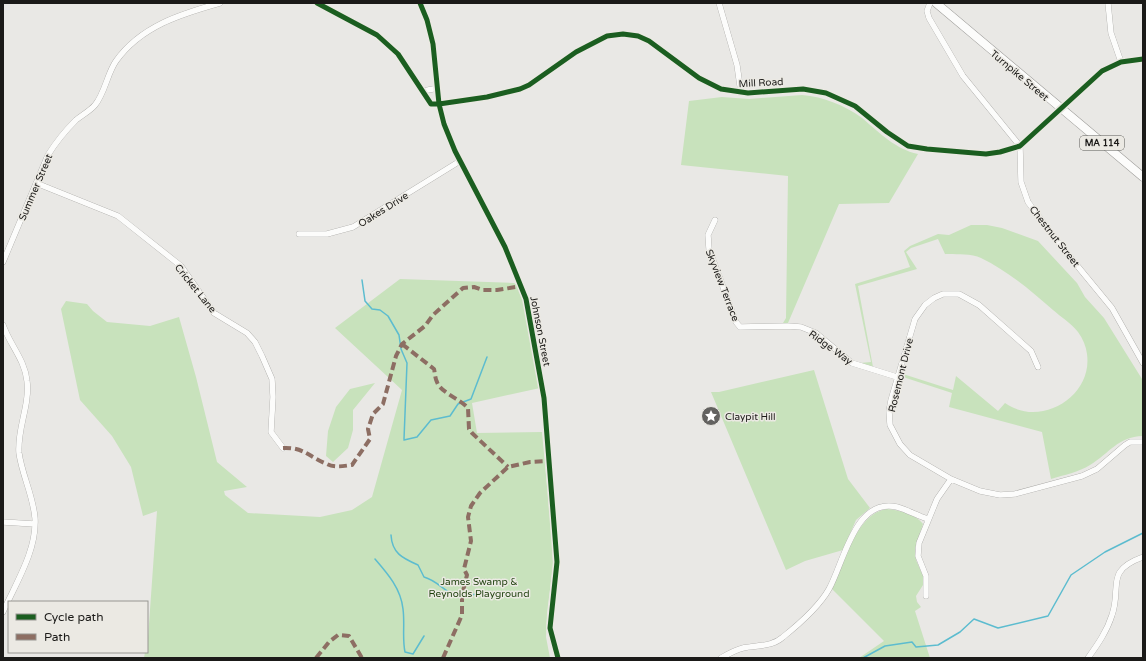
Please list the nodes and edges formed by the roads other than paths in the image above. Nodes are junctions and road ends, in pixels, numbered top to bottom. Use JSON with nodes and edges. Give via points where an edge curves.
{"nodes":[{"id":1,"x":220,"y":3,"type":"edge"},
{"id":2,"x":317,"y":3,"type":"edge"},
{"id":3,"x":420,"y":3,"type":"edge"},
{"id":4,"x":719,"y":3,"type":"edge"},
{"id":5,"x":930,"y":3,"type":"edge"},
{"id":6,"x":936,"y":3,"type":"edge"},
{"id":7,"x":1108,"y":3,"type":"edge"},
{"id":8,"x":1143,"y":59,"type":"edge"},
{"id":9,"x":1121,"y":62,"type":"junction"},
{"id":10,"x":438,"y":88,"type":"junction"},
{"id":11,"x":423,"y":91,"type":"junction"},
{"id":12,"x":741,"y":93,"type":"junction"},
{"id":13,"x":440,"y":104,"type":"junction"},
{"id":14,"x":1061,"y":109,"type":"junction"},
{"id":15,"x":1020,"y":146,"type":"junction"},
{"id":16,"x":460,"y":161,"type":"junction"},
{"id":17,"x":1143,"y":177,"type":"edge"},
{"id":18,"x":36,"y":183,"type":"junction"},
{"id":19,"x":715,"y":220,"type":"dead end"},
{"id":20,"x":299,"y":234,"type":"dead end"},
{"id":21,"x":4,"y":258,"type":"edge"},
{"id":22,"x":3,"y":325,"type":"edge"},
{"id":23,"x":740,"y":327,"type":"joint"},
{"id":24,"x":1143,"y":363,"type":"edge"},
{"id":25,"x":1038,"y":367,"type":"dead end"},
{"id":26,"x":897,"y":377,"type":"junction"},
{"id":27,"x":1143,"y":442,"type":"edge"},
{"id":28,"x":283,"y":448,"type":"dead end"},
{"id":29,"x":951,"y":479,"type":"junction"},
{"id":30,"x":928,"y":520,"type":"junction"},
{"id":31,"x":3,"y":522,"type":"edge"},
{"id":32,"x":34,"y":524,"type":"junction"},
{"id":33,"x":1143,"y":557,"type":"edge"},
{"id":34,"x":926,"y":596,"type":"dead end"},
{"id":35,"x":8,"y":601,"type":"edge"},
{"id":36,"x":8,"y":601,"type":"edge"},
{"id":37,"x":3,"y":612,"type":"edge"},
{"id":38,"x":558,"y":658,"type":"edge"},
{"id":39,"x":721,"y":658,"type":"edge"},
{"id":40,"x":1088,"y":658,"type":"edge"}],
"edges":[{"from":1,"to":18,"type":"street","name":"Summer Street","via":[[176,16],[157,25],[130,46],[116,61],[96,104],[55,142]]},
{"from":2,"to":11,"type":"street","via":[[377,35],[398,54]]},
{"from":3,"to":10,"type":"street","name":"Johnson Street","via":[[433,44]]},
{"from":4,"to":12,"type":"street","via":[[737,65]]},
{"from":5,"to":15,"type":"street","via":[[927,11],[929,18],[963,76]]},
{"from":6,"to":14,"type":"highway","name":"Turnpike Street","number":"MA 114"},
{"from":7,"to":9,"type":"street","via":[[1111,33]]},
{"from":8,"to":9,"type":"street"},
{"from":9,"to":14,"type":"street","name":"Mill Road","via":[[1096,76]]},
{"from":10,"to":11,"type":"street"},
{"from":10,"to":13,"type":"street","name":"Johnson Street"},
{"from":11,"to":13,"type":"street","via":[[431,104]]},
{"from":12,"to":13,"type":"street","name":"Mill Road","via":[[721,90],[708,84],[649,41],[623,34],[607,36],[576,52],[520,89]]},
{"from":12,"to":15,"type":"street","name":"Mill Road","via":[[803,88],[826,93],[855,106],[902,143],[920,148],[986,154]]},
{"from":13,"to":16,"type":"street","name":"Johnson Street","via":[[444,124]]},
{"from":14,"to":15,"type":"street","name":"Mill Road"},
{"from":14,"to":17,"type":"highway","name":"Turnpike Street","number":"MA 114"},
{"from":15,"to":24,"type":"street","name":"Chestnut Street","via":[[1020,182],[1028,202],[1112,308]]},
{"from":16,"to":20,"type":"street","name":"Oakes Drive","via":[[353,227],[327,234]]},
{"from":16,"to":38,"type":"street","name":"Johnson Street","via":[[516,270],[526,299],[537,351],[544,398],[556,537],[557,562],[550,628]]},
{"from":18,"to":21,"type":"street","name":"Summer Street"},
{"from":18,"to":28,"type":"street","name":"Cricket Lane","via":[[118,216],[181,266],[214,313],[255,342],[272,379],[271,432]]},
{"from":19,"to":23,"type":"street","name":"Skyview Terrace","via":[[708,235],[709,248]]},
{"from":22,"to":32,"type":"street","via":[[20,357],[27,381],[27,400],[20,429],[19,452],[32,500]]},
{"from":23,"to":26,"type":"street","name":"Ridge Way","via":[[802,327],[816,333],[852,363]]},
{"from":25,"to":26,"type":"street","name":"Rosemont Drive","via":[[1031,351],[979,305],[959,294],[948,293],[934,298],[918,315]]},
{"from":26,"to":29,"type":"street","name":"Rosemont Drive","via":[[889,411],[892,430],[910,455]]},
{"from":27,"to":29,"type":"street","name":"Rosemont Drive","via":[[1130,442],[1090,473],[1014,494],[1000,495],[980,491]]},
{"from":29,"to":30,"type":"street","via":[[937,499]]},
{"from":30,"to":34,"type":"street","via":[[918,549],[926,576]]},
{"from":30,"to":39,"type":"street","via":[[897,507],[882,508],[869,514],[854,531],[823,597],[784,637],[772,644],[741,648]]},
{"from":31,"to":32,"type":"street"},
{"from":32,"to":35,"type":"street","via":[[26,562]]},
{"from":33,"to":40,"type":"street","via":[[1128,564],[1120,572],[1114,588],[1115,605],[1112,616]]},
{"from":36,"to":37,"type":"street"}]}
